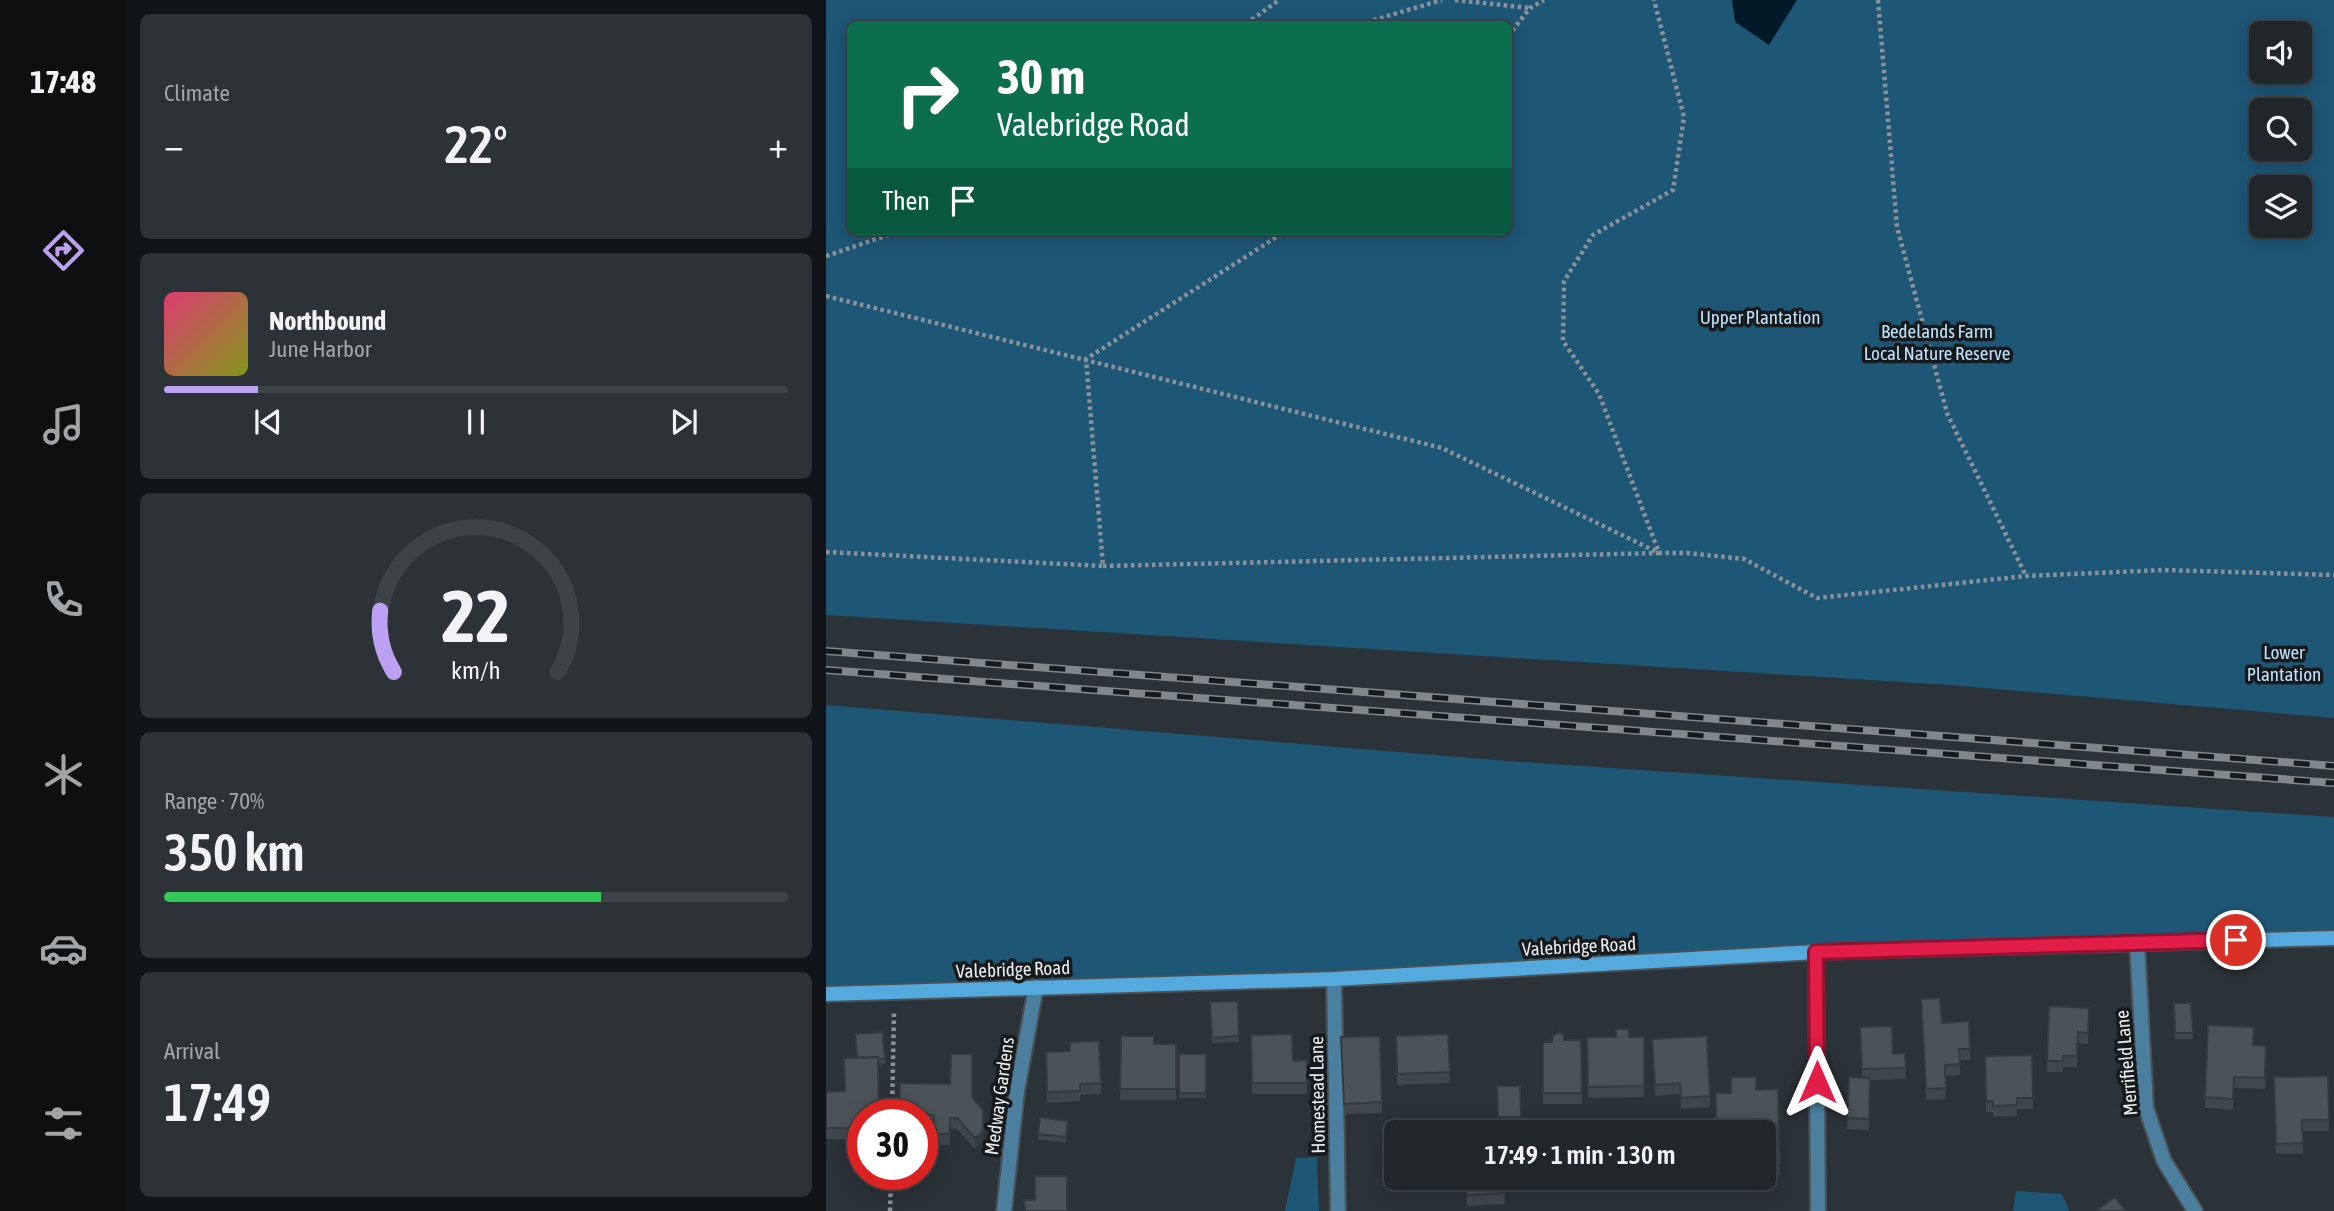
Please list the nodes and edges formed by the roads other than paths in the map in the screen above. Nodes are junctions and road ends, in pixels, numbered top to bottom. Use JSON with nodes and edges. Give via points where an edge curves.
{"nodes":[{"id":1,"x":2334,"y":938,"type":"edge"},
{"id":2,"x":2137,"y":942,"type":"junction"},
{"id":3,"x":1816,"y":952,"type":"junction"},
{"id":4,"x":1334,"y":979,"type":"junction"},
{"id":5,"x":1036,"y":987,"type":"junction"},
{"id":6,"x":826,"y":994,"type":"edge"},
{"id":7,"x":1004,"y":1211,"type":"edge"},
{"id":8,"x":1338,"y":1211,"type":"edge"},
{"id":9,"x":1818,"y":1211,"type":"edge"},
{"id":10,"x":2195,"y":1211,"type":"edge"}],
"edges":[{"from":1,"to":2,"type":"street","name":"Valebridge Road"},
{"from":2,"to":3,"type":"street","name":"Valebridge Road"},
{"from":2,"to":10,"type":"street","name":"Merrifield Lane","via":[[2146,1108],[2164,1161]]},
{"from":3,"to":4,"type":"street","name":"Valebridge Road"},
{"from":3,"to":9,"type":"street"},
{"from":4,"to":5,"type":"street","name":"Valebridge Road"},
{"from":4,"to":8,"type":"street","name":"Homestead Lane"},
{"from":5,"to":6,"type":"street","name":"Valebridge Road"},
{"from":5,"to":7,"type":"street","name":"Medway Gardens","via":[[1017,1091]]}]}
